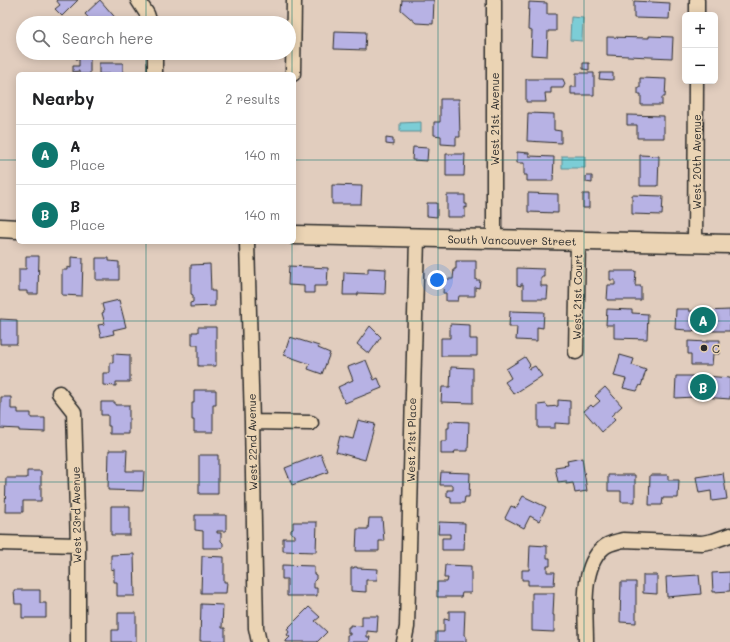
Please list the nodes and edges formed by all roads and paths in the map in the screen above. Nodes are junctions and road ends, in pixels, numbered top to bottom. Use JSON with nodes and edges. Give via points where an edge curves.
{"nodes":[{"id":1,"x":138,"y":0,"type":"edge"},
{"id":2,"x":294,"y":0,"type":"edge"},
{"id":3,"x":494,"y":0,"type":"edge"},
{"id":4,"x":697,"y":0,"type":"edge"},
{"id":5,"x":697,"y":12,"type":"edge"},
{"id":6,"x":148,"y":16,"type":"edge"},
{"id":7,"x":294,"y":16,"type":"edge"},
{"id":8,"x":155,"y":60,"type":"edge"},
{"id":9,"x":293,"y":60,"type":"edge"},
{"id":10,"x":155,"y":72,"type":"edge"},
{"id":11,"x":293,"y":72,"type":"edge"},
{"id":12,"x":696,"y":84,"type":"edge"},
{"id":13,"x":0,"y":228,"type":"edge"},
{"id":14,"x":16,"y":229,"type":"edge"},
{"id":15,"x":296,"y":235,"type":"edge"},
{"id":16,"x":417,"y":238,"type":"junction"},
{"id":17,"x":494,"y":239,"type":"junction"},
{"id":18,"x":578,"y":241,"type":"junction"},
{"id":19,"x":695,"y":243,"type":"junction"},
{"id":20,"x":246,"y":244,"type":"edge"},
{"id":21,"x":730,"y":244,"type":"edge"},
{"id":22,"x":576,"y":352,"type":"dead end"},
{"id":23,"x":58,"y":392,"type":"dead end"},
{"id":24,"x":252,"y":422,"type":"junction"},
{"id":25,"x":311,"y":423,"type":"dead end"},
{"id":26,"x":730,"y":535,"type":"edge"},
{"id":27,"x":0,"y":543,"type":"edge"},
{"id":28,"x":78,"y":545,"type":"junction"},
{"id":29,"x":78,"y":642,"type":"edge"},
{"id":30,"x":259,"y":642,"type":"edge"},
{"id":31,"x":404,"y":642,"type":"edge"},
{"id":32,"x":586,"y":642,"type":"edge"}],
"edges":[{"from":1,"to":6,"type":"street"},
{"from":2,"to":7,"type":"street"},
{"from":3,"to":17,"type":"street","name":"West 21st Avenue"},
{"from":4,"to":5,"type":"street"},
{"from":8,"to":10,"type":"street"},
{"from":9,"to":11,"type":"street"},
{"from":12,"to":19,"type":"street","name":"West 20th Avenue"},
{"from":13,"to":14,"type":"street"},
{"from":15,"to":16,"type":"street","name":"South Vancouver Street"},
{"from":16,"to":17,"type":"street","name":"South Vancouver Street"},
{"from":16,"to":31,"type":"street","name":"West 21st Place","via":[[407,627]]},
{"from":17,"to":18,"type":"street","name":"South Vancouver Street"},
{"from":18,"to":19,"type":"street","name":"South Vancouver Street"},
{"from":18,"to":22,"type":"street","name":"West 21st Court"},
{"from":19,"to":21,"type":"street","name":"South Vancouver Street"},
{"from":20,"to":24,"type":"street","name":"West 22nd Avenue"},
{"from":23,"to":28,"type":"street","name":"West 23rd Avenue","via":[[74,412]]},
{"from":24,"to":25,"type":"street"},
{"from":24,"to":30,"type":"street","name":"West 22nd Avenue","via":[[256,628]]},
{"from":26,"to":32,"type":"street","via":[[702,543],[623,540],[603,548],[590,565],[586,581]]},
{"from":27,"to":28,"type":"street"},
{"from":28,"to":29,"type":"street","name":"West 23rd Avenue"}]}
